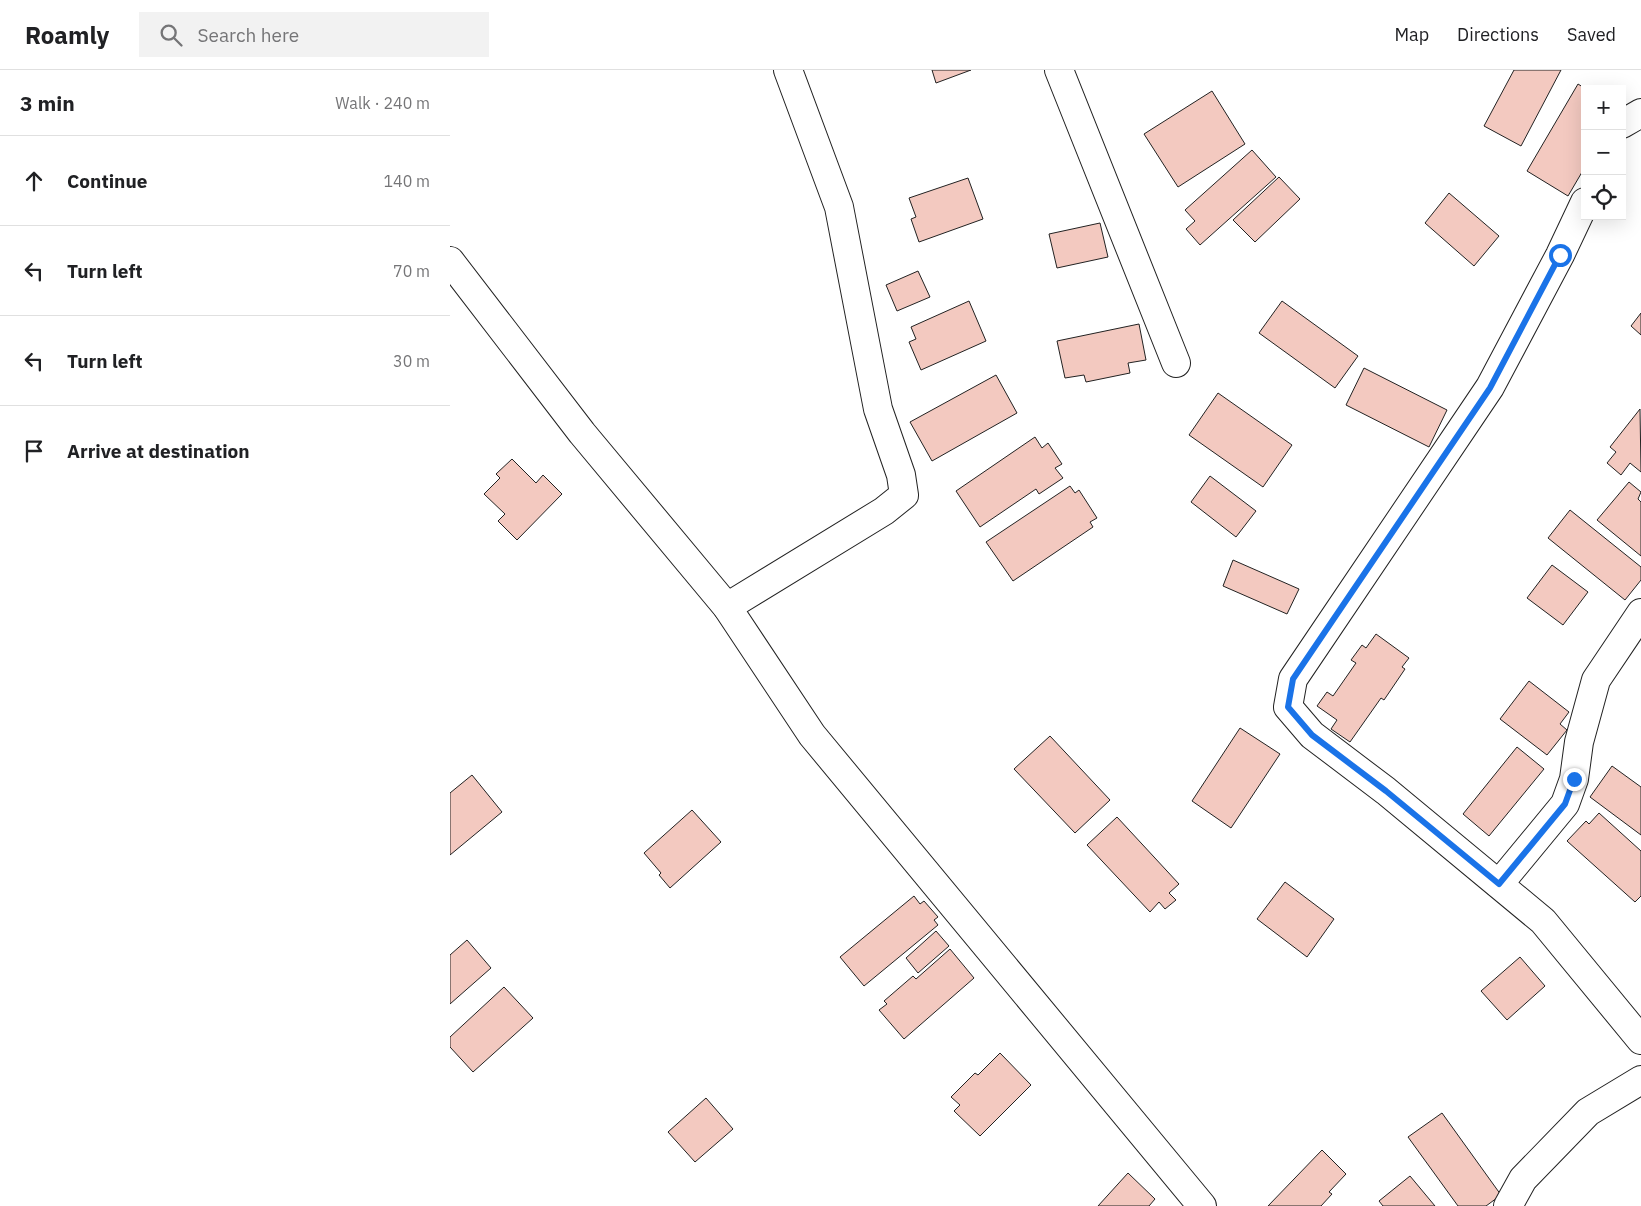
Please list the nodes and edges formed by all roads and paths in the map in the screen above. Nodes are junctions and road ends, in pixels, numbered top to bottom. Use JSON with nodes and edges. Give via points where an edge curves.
{"nodes":[{"id":1,"x":788,"y":70,"type":"edge"},
{"id":2,"x":1059,"y":70,"type":"edge"},
{"id":3,"x":1641,"y":113,"type":"edge"},
{"id":4,"x":1626,"y":122,"type":"edge"},
{"id":5,"x":1581,"y":210,"type":"edge"},
{"id":6,"x":450,"y":261,"type":"edge"},
{"id":7,"x":1176,"y":363,"type":"dead end"},
{"id":8,"x":727,"y":607,"type":"junction"},
{"id":9,"x":1641,"y":613,"type":"edge"},
{"id":10,"x":1499,"y":884,"type":"junction"},
{"id":11,"x":1641,"y":1040,"type":"edge"},
{"id":12,"x":1641,"y":1080,"type":"edge"},
{"id":13,"x":1202,"y":1206,"type":"edge"},
{"id":14,"x":1508,"y":1206,"type":"edge"}],
"edges":[{"from":1,"to":8,"type":"street","via":[[839,207],[878,409],[901,475],[904,495],[884,511]]},
{"from":2,"to":7,"type":"street"},
{"from":3,"to":4,"type":"street"},
{"from":5,"to":10,"type":"street","via":[[1490,388],[1293,679],[1288,707],[1312,735]]},
{"from":6,"to":8,"type":"street","via":[[582,433]]},
{"from":8,"to":13,"type":"street","via":[[812,734]]},
{"from":9,"to":10,"type":"street","via":[[1596,680],[1579,742],[1574,779],[1565,804]]},
{"from":10,"to":11,"type":"street","via":[[1543,921]]},
{"from":12,"to":14,"type":"street","via":[[1588,1112],[1523,1179]]}]}
